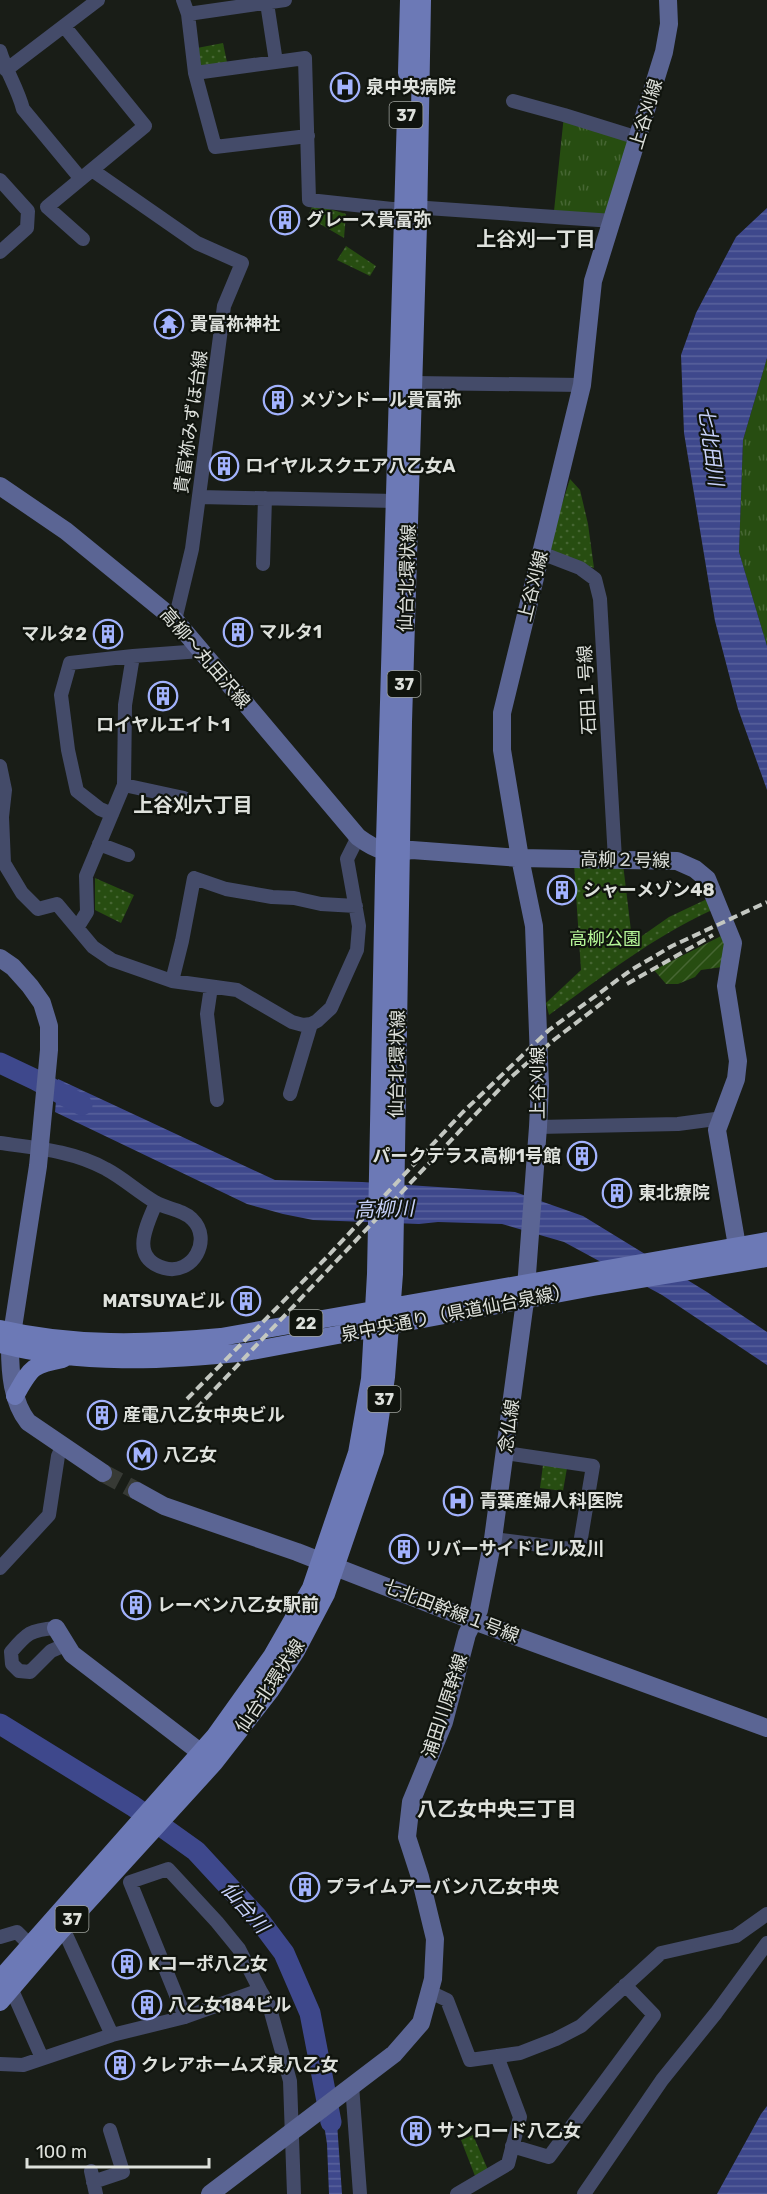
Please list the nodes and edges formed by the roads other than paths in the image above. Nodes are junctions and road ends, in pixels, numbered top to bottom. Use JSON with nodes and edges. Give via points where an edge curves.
{"nodes":[{"id":1,"x":98,"y":0,"type":"edge"},
{"id":2,"x":183,"y":0,"type":"edge"},
{"id":3,"x":285,"y":0,"type":"edge"},
{"id":4,"x":409,"y":0,"type":"edge"},
{"id":5,"x":422,"y":0,"type":"edge"},
{"id":6,"x":668,"y":0,"type":"edge"},
{"id":7,"x":267,"y":3,"type":"junction"},
{"id":8,"x":189,"y":14,"type":"junction"},
{"id":9,"x":64,"y":26,"type":"junction"},
{"id":10,"x":0,"y":51,"type":"edge"},
{"id":11,"x":276,"y":62,"type":"junction"},
{"id":12,"x":6,"y":70,"type":"junction"},
{"id":13,"x":195,"y":73,"type":"junction"},
{"id":14,"x":513,"y":101,"type":"dead end"},
{"id":15,"x":308,"y":136,"type":"junction"},
{"id":16,"x":638,"y":138,"type":"junction"},
{"id":17,"x":86,"y":174,"type":"junction"},
{"id":18,"x":0,"y":180,"type":"edge"},
{"id":19,"x":411,"y":209,"type":"junction"},
{"id":20,"x":613,"y":221,"type":"junction"},
{"id":21,"x":83,"y":239,"type":"dead end"},
{"id":22,"x":0,"y":252,"type":"edge"},
{"id":23,"x":413,"y":383,"type":"junction"},
{"id":24,"x":582,"y":384,"type":"junction"},
{"id":25,"x":0,"y":486,"type":"edge"},
{"id":26,"x":199,"y":497,"type":"junction"},
{"id":27,"x":265,"y":498,"type":"junction"},
{"id":28,"x":395,"y":501,"type":"junction"},
{"id":29,"x":541,"y":553,"type":"junction"},
{"id":30,"x":263,"y":564,"type":"dead end"},
{"id":31,"x":175,"y":620,"type":"junction"},
{"id":32,"x":201,"y":651,"type":"junction"},
{"id":33,"x":133,"y":656,"type":"junction"},
{"id":34,"x":0,"y":766,"type":"edge"},
{"id":35,"x":124,"y":785,"type":"junction"},
{"id":36,"x":184,"y":798,"type":"dead end"},
{"id":37,"x":112,"y":814,"type":"junction"},
{"id":38,"x":358,"y":837,"type":"junction"},
{"id":39,"x":99,"y":844,"type":"junction"},
{"id":40,"x":394,"y":852,"type":"junction"},
{"id":41,"x":128,"y":855,"type":"dead end"},
{"id":42,"x":520,"y":858,"type":"junction"},
{"id":43,"x":615,"y":859,"type":"junction"},
{"id":44,"x":2,"y":863,"type":"edge"},
{"id":45,"x":356,"y":906,"type":"junction"},
{"id":46,"x":77,"y":928,"type":"junction"},
{"id":47,"x":0,"y":958,"type":"edge"},
{"id":48,"x":172,"y":981,"type":"junction"},
{"id":49,"x":211,"y":987,"type":"junction"},
{"id":50,"x":311,"y":1024,"type":"junction"},
{"id":51,"x":290,"y":1094,"type":"dead end"},
{"id":52,"x":217,"y":1100,"type":"dead end"},
{"id":53,"x":723,"y":1118,"type":"junction"},
{"id":54,"x":538,"y":1127,"type":"junction"},
{"id":55,"x":0,"y":1143,"type":"edge"},
{"id":56,"x":39,"y":1149,"type":"junction"},
{"id":57,"x":156,"y":1203,"type":"junction"},
{"id":58,"x":386,"y":1226,"type":"junction"},
{"id":59,"x":530,"y":1240,"type":"joint"},
{"id":60,"x":767,"y":1241,"type":"edge"},
{"id":61,"x":737,"y":1246,"type":"junction"},
{"id":62,"x":767,"y":1258,"type":"edge"},
{"id":63,"x":526,"y":1292,"type":"junction"},
{"id":64,"x":374,"y":1311,"type":"junction"},
{"id":65,"x":392,"y":1316,"type":"junction"},
{"id":66,"x":373,"y":1329,"type":"junction"},
{"id":67,"x":6,"y":1338,"type":"edge"},
{"id":68,"x":74,"y":1357,"type":"junction"},
{"id":69,"x":15,"y":1396,"type":"junction"},
{"id":70,"x":62,"y":1447,"type":"junction"},
{"id":71,"x":506,"y":1453,"type":"junction"},
{"id":72,"x":103,"y":1473,"type":"tunnel mouth"},
{"id":73,"x":137,"y":1491,"type":"tunnel mouth"},
{"id":74,"x":493,"y":1539,"type":"junction"},
{"id":75,"x":328,"y":1564,"type":"junction"},
{"id":76,"x":0,"y":1568,"type":"edge"},
{"id":77,"x":476,"y":1616,"type":"junction"},
{"id":78,"x":56,"y":1628,"type":"joint"},
{"id":79,"x":65,"y":1645,"type":"junction"},
{"id":80,"x":767,"y":1728,"type":"edge"},
{"id":81,"x":207,"y":1758,"type":"junction"},
{"id":82,"x":140,"y":1833,"type":"junction"},
{"id":83,"x":767,"y":1914,"type":"edge"},
{"id":84,"x":61,"y":1931,"type":"junction"},
{"id":85,"x":0,"y":1937,"type":"edge"},
{"id":86,"x":767,"y":1943,"type":"edge"},
{"id":87,"x":30,"y":1945,"type":"junction"},
{"id":88,"x":625,"y":1985,"type":"junction"},
{"id":89,"x":4,"y":1990,"type":"edge"},
{"id":90,"x":260,"y":1990,"type":"junction"},
{"id":91,"x":430,"y":1992,"type":"junction"},
{"id":92,"x":185,"y":2017,"type":"junction"},
{"id":93,"x":112,"y":2036,"type":"junction"},
{"id":94,"x":498,"y":2056,"type":"junction"},
{"id":95,"x":42,"y":2058,"type":"junction"},
{"id":96,"x":0,"y":2064,"type":"edge"},
{"id":97,"x":351,"y":2087,"type":"junction"},
{"id":98,"x":297,"y":2128,"type":"junction"},
{"id":99,"x":110,"y":2130,"type":"dead end"},
{"id":100,"x":512,"y":2146,"type":"junction"},
{"id":101,"x":93,"y":2182,"type":"edge"},
{"id":102,"x":218,"y":2191,"type":"edge"},
{"id":103,"x":294,"y":2194,"type":"edge"},
{"id":104,"x":360,"y":2194,"type":"edge"},
{"id":105,"x":457,"y":2194,"type":"edge"},
{"id":106,"x":584,"y":2194,"type":"edge"}],
"edges":[{"from":1,"to":9,"type":"street"},
{"from":2,"to":8,"type":"street"},
{"from":3,"to":7,"type":"street"},
{"from":4,"to":19,"type":"main road","name":"仙台北環状線","number":"37"},
{"from":5,"to":19,"type":"main road","name":"仙台北環状線","number":"37"},
{"from":6,"to":16,"type":"street","name":"上谷刈線","via":[[664,52]]},
{"from":7,"to":8,"type":"street"},
{"from":7,"to":11,"type":"street"},
{"from":8,"to":13,"type":"street"},
{"from":9,"to":12,"type":"street"},
{"from":9,"to":17,"type":"street","via":[[145,126]]},
{"from":10,"to":12,"type":"street","name":"貴富祢みずほ台線"},
{"from":11,"to":13,"type":"street"},
{"from":11,"to":15,"type":"street","via":[[305,58]]},
{"from":12,"to":17,"type":"street","name":"貴富祢みずほ台線","via":[[23,109]]},
{"from":13,"to":15,"type":"street","via":[[215,147]]},
{"from":14,"to":16,"type":"street"},
{"from":15,"to":19,"type":"street","via":[[309,200]]},
{"from":16,"to":20,"type":"street","name":"上谷刈線"},
{"from":17,"to":21,"type":"street","via":[[47,207]]},
{"from":17,"to":26,"type":"street","name":"貴富祢みずほ台線","via":[[197,243],[242,263],[224,306]]},
{"from":18,"to":22,"type":"street","via":[[28,212],[27,228]]},
{"from":19,"to":20,"type":"street"},
{"from":19,"to":23,"type":"main road","name":"仙台北環状線","number":"37"},
{"from":19,"to":28,"type":"main road","name":"仙台北環状線","number":"37"},
{"from":20,"to":24,"type":"street","name":"上谷刈線","via":[[593,281]]},
{"from":23,"to":24,"type":"street"},
{"from":23,"to":40,"type":"main road","name":"仙台北環状線","number":"37"},
{"from":24,"to":29,"type":"street","name":"上谷刈線"},
{"from":25,"to":31,"type":"street","name":"高柳～丸田沢線","via":[[66,531]]},
{"from":26,"to":27,"type":"street"},
{"from":26,"to":31,"type":"street","name":"貴富祢みずほ台線","via":[[192,549]]},
{"from":27,"to":28,"type":"street"},
{"from":27,"to":30,"type":"street"},
{"from":28,"to":40,"type":"main road","name":"仙台北環状線","number":"37"},
{"from":29,"to":42,"type":"street","name":"上谷刈線","via":[[502,713],[502,750]]},
{"from":29,"to":43,"type":"street","name":"石田１号線","via":[[580,568],[595,579],[600,599]]},
{"from":31,"to":32,"type":"street","name":"高柳～丸田沢線"},
{"from":32,"to":33,"type":"street"},
{"from":32,"to":38,"type":"street","name":"高柳～丸田沢線"},
{"from":33,"to":35,"type":"street","via":[[125,705]]},
{"from":33,"to":37,"type":"street","via":[[70,663],[61,695],[77,791]]},
{"from":34,"to":44,"type":"street","via":[[5,790]]},
{"from":35,"to":36,"type":"street"},
{"from":35,"to":37,"type":"street"},
{"from":37,"to":39,"type":"street"},
{"from":38,"to":40,"type":"street","name":"高柳～丸田沢線","via":[[375,850]]},
{"from":38,"to":45,"type":"street","via":[[347,859]]},
{"from":39,"to":41,"type":"street"},
{"from":39,"to":46,"type":"street","via":[[86,876],[87,912]]},
{"from":40,"to":42,"type":"street","name":"高柳２号線"},
{"from":40,"to":58,"type":"main road","name":"仙台北環状線","number":"37"},
{"from":42,"to":43,"type":"street","name":"高柳２号線"},
{"from":42,"to":54,"type":"street","name":"上谷刈線","via":[[534,926]]},
{"from":43,"to":53,"type":"street","name":"高柳２号線","via":[[677,861],[707,879],[733,943],[726,986],[738,1061]]},
{"from":44,"to":46,"type":"street","via":[[21,894],[38,909],[57,904]]},
{"from":45,"to":48,"type":"street","via":[[272,897],[226,889],[194,878]]},
{"from":45,"to":50,"type":"street","via":[[357,950],[331,1008]]},
{"from":46,"to":48,"type":"street","via":[[93,947],[112,960]]},
{"from":47,"to":56,"type":"street","via":[[21,975],[42,1003],[49,1026]]},
{"from":48,"to":49,"type":"street"},
{"from":49,"to":50,"type":"street","via":[[237,990],[292,1022]]},
{"from":49,"to":52,"type":"street","via":[[207,1014]]},
{"from":50,"to":51,"type":"street"},
{"from":53,"to":54,"type":"street","via":[[678,1124]]},
{"from":53,"to":61,"type":"street","name":"高柳２号線","via":[[717,1130]]},
{"from":54,"to":59,"type":"street","name":"上谷刈線"},
{"from":55,"to":56,"type":"street"},
{"from":56,"to":57,"type":"street","via":[[107,1169]]},
{"from":56,"to":67,"type":"street"},
{"from":57,"to":57,"type":"street","via":[[189,1216],[198,1228],[200,1249],[194,1260],[183,1267],[158,1266],[144,1250],[142,1236]]},
{"from":58,"to":64,"type":"main road","name":"仙台北環状線","number":"37"},
{"from":58,"to":65,"type":"main road","name":"仙台北環状線","number":"37"},
{"from":59,"to":63,"type":"street","name":"念仏線"},
{"from":60,"to":61,"type":"main road","number":"22"},
{"from":61,"to":63,"type":"main road","name":"泉中央通り（県道仙台泉線）","number":"22","via":[[597,1271]]},
{"from":62,"to":63,"type":"main road","name":"泉中央通り（県道仙台泉線）","number":"22","via":[[617,1283]]},
{"from":63,"to":65,"type":"main road","name":"泉中央通り（県道仙台泉線）","number":"22"},
{"from":63,"to":71,"type":"street","name":"念仏線"},
{"from":64,"to":65,"type":"main road","name":"泉中央通り（県道仙台泉線）","number":"22"},
{"from":64,"to":66,"type":"main road","name":"仙台北環状線","number":"37"},
{"from":64,"to":67,"type":"main road","name":"泉中央通り（県道仙台泉線）","number":"22","via":[[221,1337],[157,1343]]},
{"from":65,"to":66,"type":"main road","name":"泉中央通り（県道仙台泉線）","number":"22"},
{"from":65,"to":75,"type":"main road","name":"仙台北環状線","number":"37","via":[[375,1451]]},
{"from":66,"to":68,"type":"main road","name":"泉中央通り（県道仙台泉線）","number":"22","via":[[200,1357]]},
{"from":66,"to":75,"type":"main road","name":"仙台北環状線","number":"37","via":[[369,1387],[357,1453]]},
{"from":67,"to":68,"type":"main road","name":"泉中央通り（県道仙台泉線）","number":"22"},
{"from":67,"to":69,"type":"street"},
{"from":68,"to":69,"type":"main road","via":[[35,1367]]},
{"from":69,"to":70,"type":"street","via":[[28,1422]]},
{"from":70,"to":72,"type":"street"},
{"from":70,"to":76,"type":"street","via":[[49,1515]]},
{"from":71,"to":74,"type":"street","name":"念仏線"},
{"from":71,"to":74,"type":"street","via":[[593,1466],[579,1550]]},
{"from":73,"to":75,"type":"street","name":"七北田幹線１号線","via":[[164,1506]]},
{"from":74,"to":77,"type":"street","name":"念仏線"},
{"from":75,"to":77,"type":"street","name":"七北田幹線１号線"},
{"from":75,"to":81,"type":"main road","name":"仙台北環状線","number":"37","via":[[326,1594],[296,1651],[270,1691]]},
{"from":77,"to":80,"type":"street","name":"七北田幹線１号線"},
{"from":77,"to":91,"type":"street","name":"浦田川原幹線","via":[[467,1634],[444,1722],[411,1802],[407,1837],[435,1939]]},
{"from":78,"to":79,"type":"street"},
{"from":78,"to":79,"type":"street","via":[[36,1629],[28,1634],[11,1652],[12,1664],[20,1671],[30,1672],[51,1651]]},
{"from":79,"to":81,"type":"street"},
{"from":81,"to":82,"type":"main road","name":"仙台北環状線","number":"37"},
{"from":82,"to":84,"type":"main road","name":"仙台北環状線","number":"37"},
{"from":82,"to":87,"type":"main road","name":"仙台北環状線","number":"37"},
{"from":83,"to":88,"type":"street","via":[[736,1936],[661,1953]]},
{"from":84,"to":89,"type":"main road","name":"仙台北環状線","number":"37"},
{"from":84,"to":93,"type":"street"},
{"from":85,"to":87,"type":"street","via":[[17,1932]]},
{"from":86,"to":106,"type":"street","via":[[662,2080]]},
{"from":87,"to":89,"type":"main road","name":"仙台北環状線","number":"37"},
{"from":88,"to":94,"type":"street","via":[[581,2026],[520,2053]]},
{"from":88,"to":100,"type":"street","via":[[654,2015],[549,2157]]},
{"from":89,"to":95,"type":"street"},
{"from":90,"to":92,"type":"street"},
{"from":90,"to":92,"type":"street","via":[[239,1949],[168,1869],[130,1882]]},
{"from":90,"to":98,"type":"street","via":[[290,2081]]},
{"from":91,"to":94,"type":"street","via":[[447,2000],[470,2060]]},
{"from":91,"to":97,"type":"street","name":"浦田川原幹線","via":[[421,2023],[394,2054]]},
{"from":92,"to":93,"type":"street"},
{"from":93,"to":95,"type":"street"},
{"from":94,"to":100,"type":"street","via":[[520,2117]]},
{"from":95,"to":96,"type":"street","via":[[23,2065]]},
{"from":97,"to":98,"type":"street","name":"浦田川原幹線"},
{"from":97,"to":104,"type":"street"},
{"from":98,"to":102,"type":"street"},
{"from":98,"to":103,"type":"street"},
{"from":99,"to":101,"type":"street","via":[[123,2172]]},
{"from":100,"to":105,"type":"street","via":[[508,2164]]}]}
